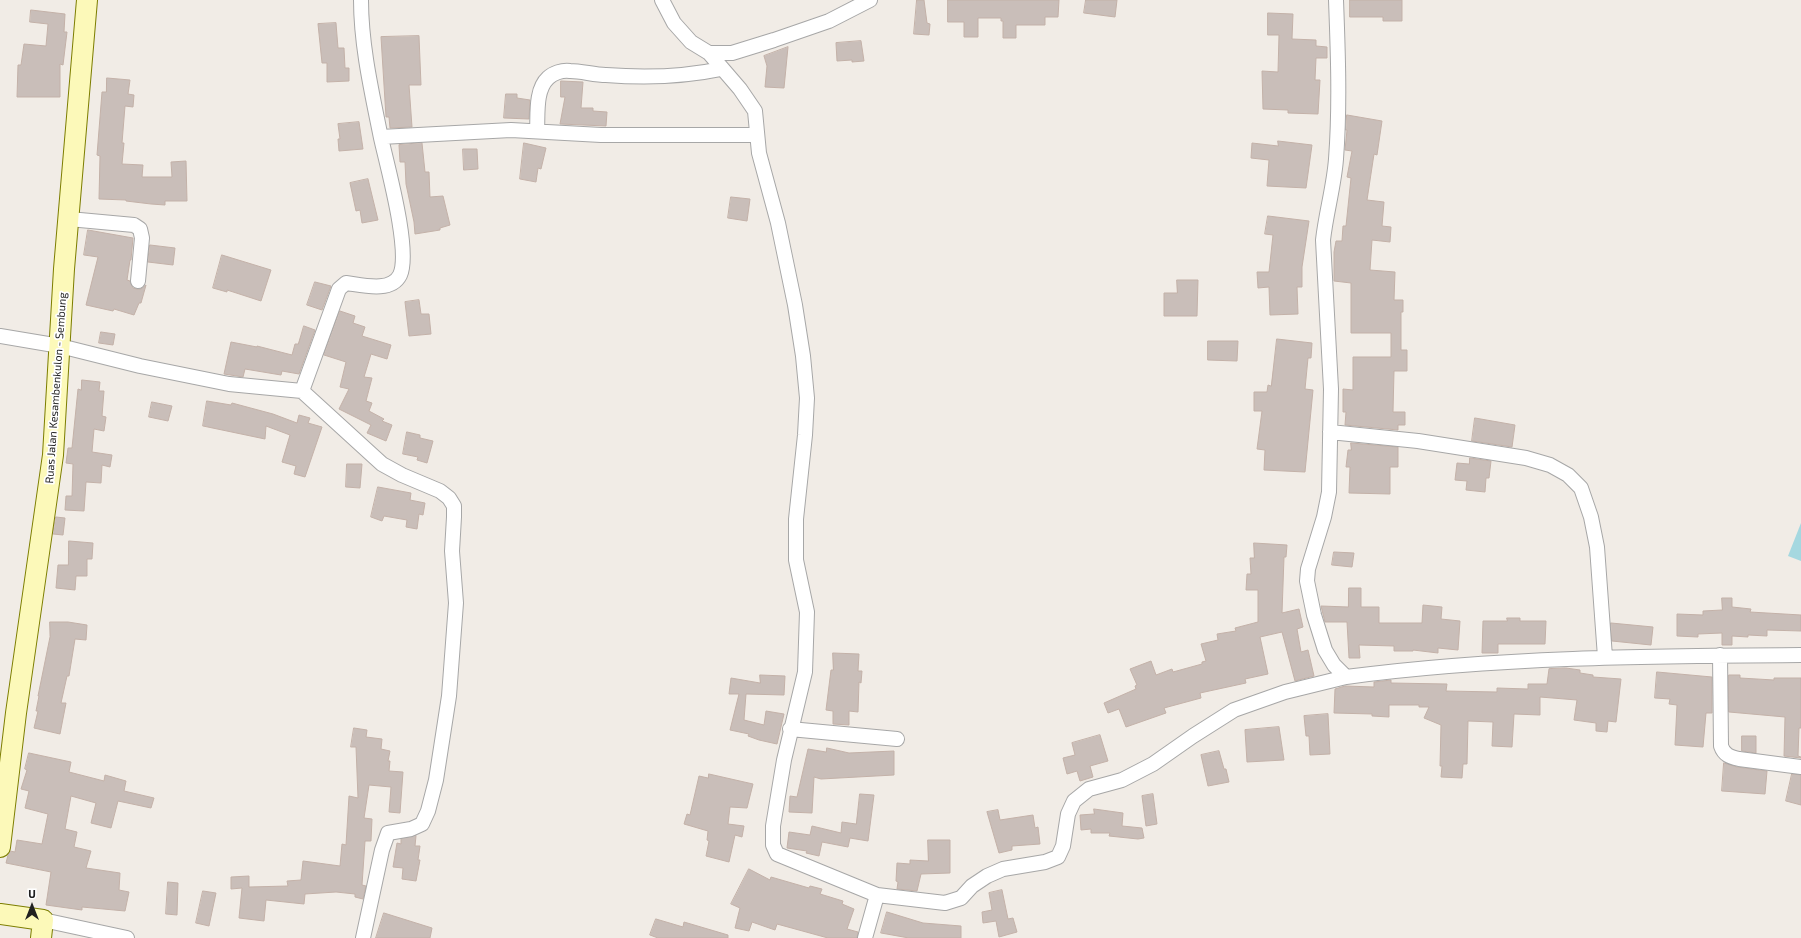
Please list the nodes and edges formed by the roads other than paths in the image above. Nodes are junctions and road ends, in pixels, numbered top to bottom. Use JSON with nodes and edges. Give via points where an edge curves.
{"nodes":[{"id":1,"x":87,"y":0,"type":"edge"},
{"id":2,"x":361,"y":0,"type":"edge"},
{"id":3,"x":662,"y":0,"type":"edge"},
{"id":4,"x":870,"y":0,"type":"edge"},
{"id":5,"x":1336,"y":0,"type":"edge"},
{"id":6,"x":709,"y":53,"type":"junction"},
{"id":7,"x":721,"y":69,"type":"junction"},
{"id":8,"x":537,"y":131,"type":"junction"},
{"id":9,"x":757,"y":135,"type":"junction"},
{"id":10,"x":381,"y":137,"type":"junction"},
{"id":11,"x":69,"y":219,"type":"junction"},
{"id":12,"x":138,"y":281,"type":"dead end"},
{"id":13,"x":0,"y":336,"type":"edge"},
{"id":14,"x":60,"y":346,"type":"junction"},
{"id":15,"x":302,"y":391,"type":"junction"},
{"id":16,"x":1330,"y":432,"type":"junction"},
{"id":17,"x":1720,"y":655,"type":"junction"},
{"id":18,"x":1801,"y":655,"type":"edge"},
{"id":19,"x":1604,"y":657,"type":"junction"},
{"id":20,"x":1346,"y":677,"type":"junction"},
{"id":21,"x":790,"y":729,"type":"junction"},
{"id":22,"x":897,"y":739,"type":"dead end"},
{"id":23,"x":1801,"y":767,"type":"edge"},
{"id":24,"x":0,"y":847,"type":"edge"},
{"id":25,"x":877,"y":894,"type":"junction"},
{"id":26,"x":0,"y":914,"type":"edge"},
{"id":27,"x":42,"y":929,"type":"edge"},
{"id":28,"x":127,"y":938,"type":"edge"},
{"id":29,"x":363,"y":938,"type":"edge"},
{"id":30,"x":865,"y":938,"type":"edge"}],
"edges":[{"from":1,"to":11,"type":"main road","name":"Ruas Jalan Kesambenkulon - Sembung"},
{"from":2,"to":10,"type":"street","via":[[364,42]]},
{"from":3,"to":6,"type":"street","via":[[674,23],[691,42]]},
{"from":4,"to":6,"type":"street","via":[[829,21],[774,40],[732,53]]},
{"from":5,"to":16,"type":"street","via":[[1339,85],[1336,160],[1323,240],[1331,389]]},
{"from":6,"to":7,"type":"street"},
{"from":7,"to":8,"type":"street","via":[[674,77],[561,71],[547,79],[542,86]]},
{"from":7,"to":9,"type":"street","via":[[745,94],[755,111]]},
{"from":8,"to":9,"type":"street","via":[[601,135]]},
{"from":8,"to":10,"type":"street"},
{"from":9,"to":21,"type":"street","via":[[795,305],[806,398],[805,435],[796,519],[796,560],[807,612],[805,672]]},
{"from":10,"to":15,"type":"street","via":[[397,205],[402,252],[400,276],[390,284],[380,287],[346,283],[339,289]]},
{"from":11,"to":12,"type":"street","via":[[134,225],[140,229],[142,238]]},
{"from":11,"to":14,"type":"main road","name":"Ruas Jalan Kesambenkulon - Sembung"},
{"from":13,"to":14,"type":"street"},
{"from":14,"to":15,"type":"street","via":[[229,384]]},
{"from":14,"to":24,"type":"main road","name":"Ruas Jalan Kesambenkulon - Sembung","via":[[53,455],[16,713]]},
{"from":15,"to":29,"type":"street","via":[[382,464],[440,492],[449,498],[454,506],[452,551],[455,625],[449,696],[436,780],[422,824],[411,829],[388,833]]},
{"from":16,"to":19,"type":"street","via":[[1425,442],[1526,458],[1550,465],[1568,475],[1581,488],[1593,525],[1597,547]]},
{"from":16,"to":20,"type":"street","via":[[1329,492],[1307,581],[1325,650],[1334,665]]},
{"from":17,"to":18,"type":"street"},
{"from":17,"to":19,"type":"street"},
{"from":17,"to":23,"type":"street","via":[[1721,746],[1724,752],[1739,759]]},
{"from":19,"to":20,"type":"street","via":[[1398,670]]},
{"from":20,"to":25,"type":"street","via":[[1285,692],[1234,710],[1153,764],[1122,780],[1089,789],[1074,801],[1068,814],[1063,846],[1058,856],[1045,862],[1003,869],[977,883],[960,898],[945,903]]},
{"from":21,"to":22,"type":"street"},
{"from":21,"to":25,"type":"street","via":[[773,826],[773,845],[777,854]]},
{"from":25,"to":30,"type":"street"},
{"from":26,"to":27,"type":"main road"},
{"from":27,"to":28,"type":"street"}]}
